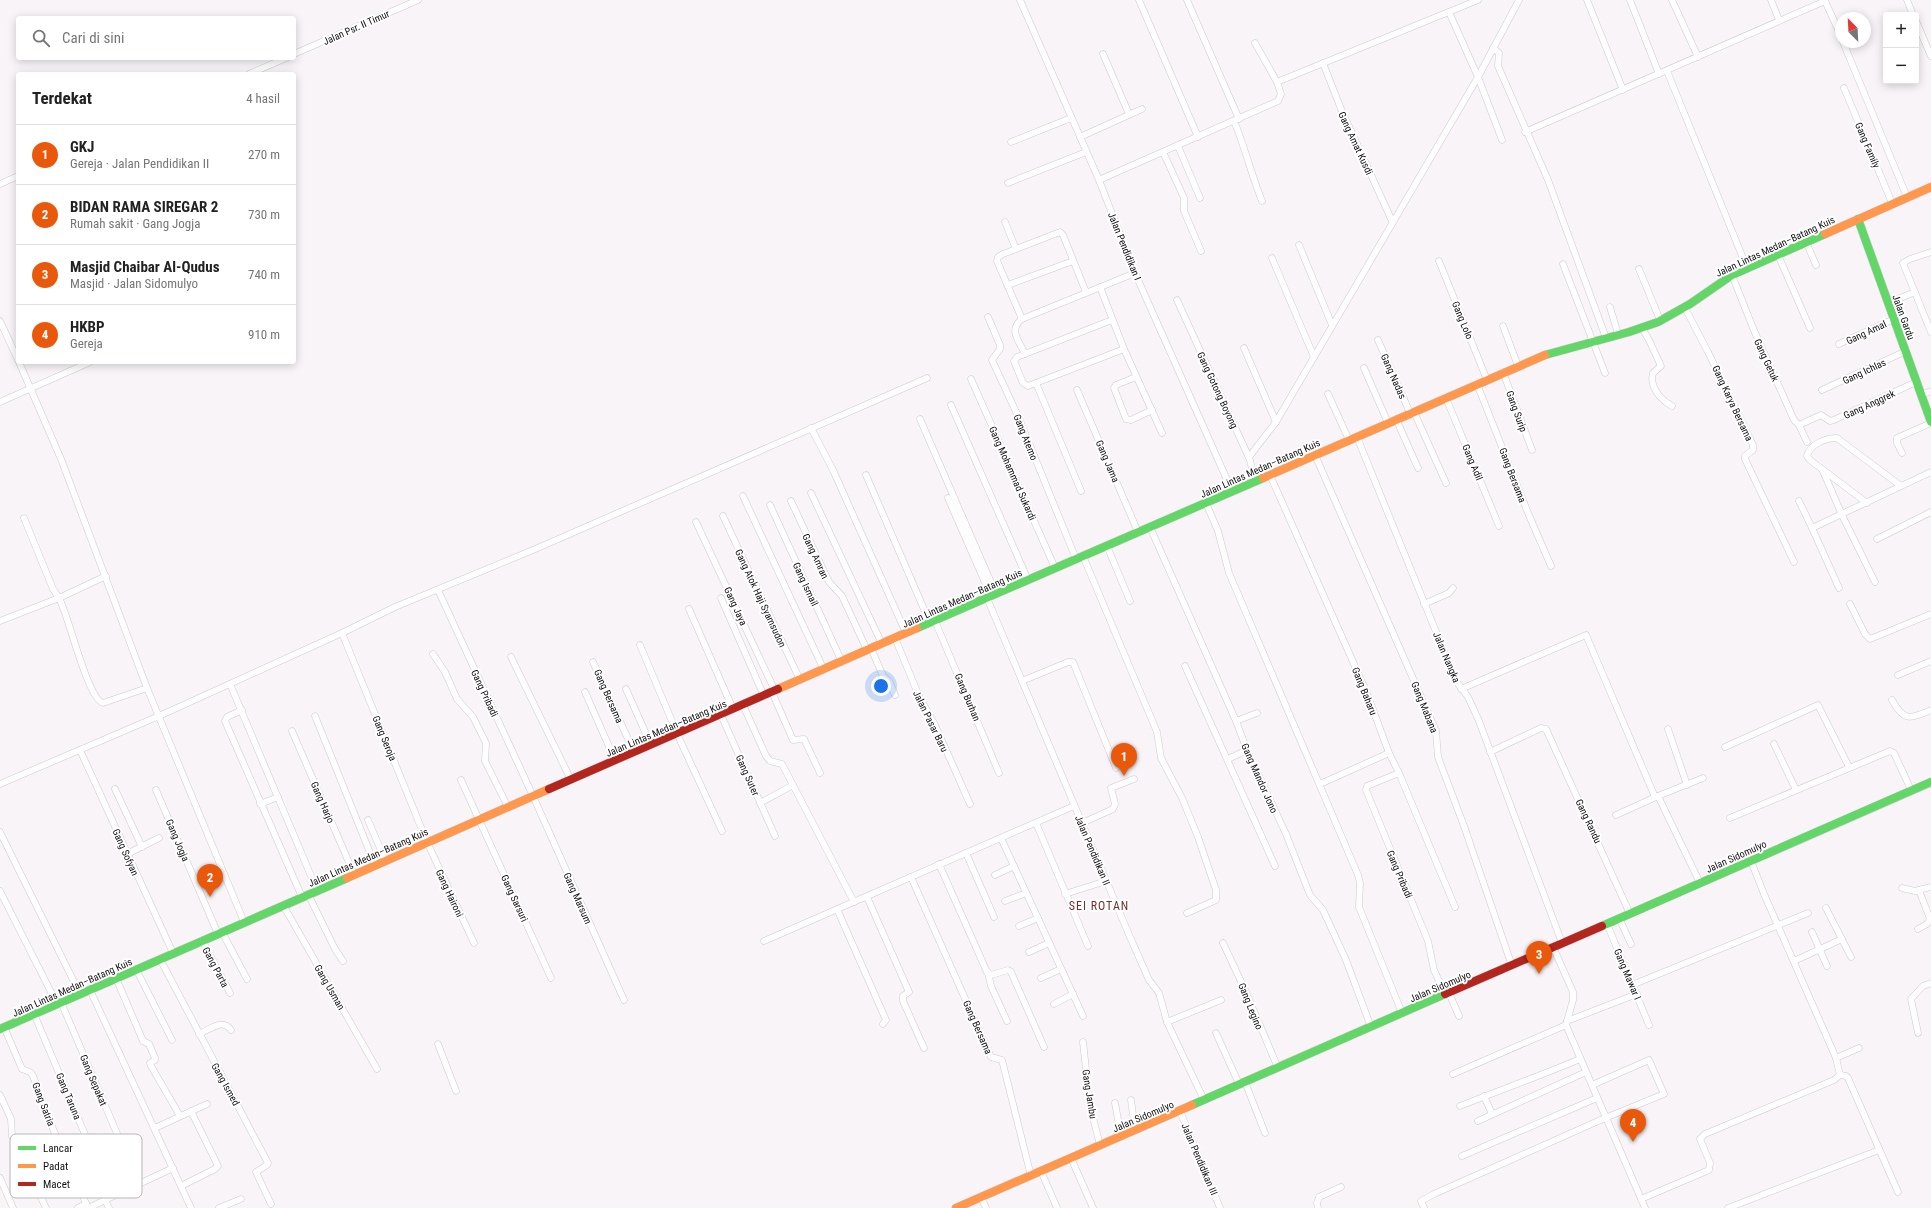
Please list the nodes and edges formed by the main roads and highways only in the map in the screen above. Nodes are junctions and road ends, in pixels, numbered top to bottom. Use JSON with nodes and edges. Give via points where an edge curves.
{"nodes":[{"id":1,"x":1931,"y":187,"type":"edge"},
{"id":2,"x":1858,"y":219,"type":"junction"},
{"id":3,"x":1931,"y":423,"type":"edge"},
{"id":4,"x":1931,"y":782,"type":"edge"},
{"id":5,"x":2,"y":1028,"type":"edge"},
{"id":6,"x":956,"y":1208,"type":"edge"}],
"edges":[{"from":1,"to":2,"type":"main road","name":"Jalan Lintas Medan–Batang Kuis"},
{"from":2,"to":3,"type":"main road","name":"Jalan Gardu"},
{"from":2,"to":5,"type":"main road","name":"Jalan Lintas Medan–Batang Kuis","via":[[1732,275],[1685,308],[1642,328],[1547,353]]},
{"from":4,"to":6,"type":"main road","name":"Jalan Sidomulyo"}]}
